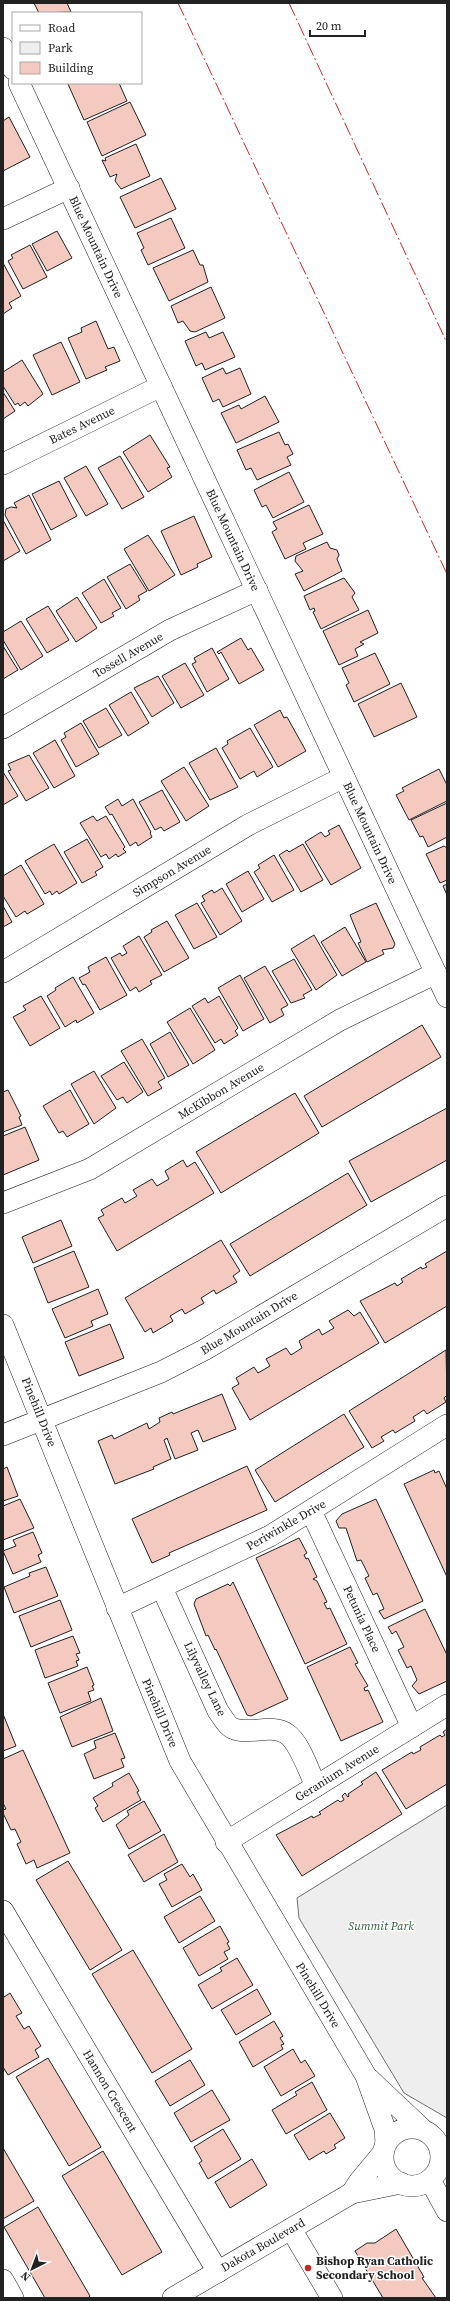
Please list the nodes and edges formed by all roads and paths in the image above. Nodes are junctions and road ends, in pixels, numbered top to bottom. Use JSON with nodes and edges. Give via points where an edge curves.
{"nodes":[{"id":1,"x":3,"y":48,"type":"edge"},
{"id":2,"x":12,"y":67,"type":"edge"},
{"id":3,"x":19,"y":84,"type":"edge"},
{"id":4,"x":69,"y":188,"type":"junction"},
{"id":5,"x":3,"y":219,"type":"edge"},
{"id":6,"x":161,"y":386,"type":"junction"},
{"id":7,"x":3,"y":464,"type":"edge"},
{"id":8,"x":257,"y":590,"type":"junction"},
{"id":9,"x":3,"y":728,"type":"edge"},
{"id":10,"x":344,"y":777,"type":"junction"},
{"id":11,"x":3,"y":972,"type":"edge"},
{"id":12,"x":436,"y":973,"type":"junction"},
{"id":13,"x":447,"y":997,"type":"edge"},
{"id":14,"x":3,"y":1203,"type":"edge"},
{"id":15,"x":447,"y":1206,"type":"edge"},
{"id":16,"x":3,"y":1325,"type":"edge"},
{"id":17,"x":41,"y":1420,"type":"junction"},
{"id":18,"x":446,"y":1430,"type":"edge"},
{"id":19,"x":3,"y":1435,"type":"edge"},
{"id":20,"x":311,"y":1511,"type":"junction"},
{"id":21,"x":162,"y":1588,"type":"junction"},
{"id":22,"x":117,"y":1608,"type":"junction"},
{"id":23,"x":447,"y":1704,"type":"edge"},
{"id":24,"x":412,"y":1727,"type":"junction"},
{"id":25,"x":316,"y":1786,"type":"junction"},
{"id":26,"x":226,"y":1842,"type":"junction"},
{"id":27,"x":3,"y":1911,"type":"edge"},
{"id":28,"x":366,"y":2076,"type":"junction"},
{"id":29,"x":421,"y":2128,"type":"junction"},
{"id":30,"x":384,"y":2148,"type":"junction"},
{"id":31,"x":430,"y":2180,"type":"junction"},
{"id":32,"x":401,"y":2184,"type":"junction"},
{"id":33,"x":352,"y":2193,"type":"junction"},
{"id":34,"x":447,"y":2211,"type":"edge"},
{"id":35,"x":291,"y":2229,"type":"junction"},
{"id":36,"x":218,"y":2272,"type":"junction"},
{"id":37,"x":3,"y":2280,"type":"edge"},
{"id":38,"x":13,"y":2298,"type":"edge"},
{"id":39,"x":173,"y":2298,"type":"edge"},
{"id":40,"x":332,"y":2298,"type":"edge"}],
"edges":[{"from":1,"to":2,"type":"street"},
{"from":3,"to":4,"type":"street","name":"Blue Mountain Drive"},
{"from":4,"to":5,"type":"street"},
{"from":4,"to":6,"type":"street","name":"Blue Mountain Drive"},
{"from":6,"to":7,"type":"street","name":"Bates Avenue"},
{"from":6,"to":8,"type":"street","name":"Blue Mountain Drive"},
{"from":8,"to":9,"type":"street","name":"Tossell Avenue","via":[[164,633]]},
{"from":8,"to":10,"type":"street","name":"Blue Mountain Drive"},
{"from":10,"to":11,"type":"street","name":"Simpson Avenue","via":[[248,826]]},
{"from":10,"to":12,"type":"street","name":"Blue Mountain Drive"},
{"from":12,"to":13,"type":"street","name":"Blue Mountain Drive"},
{"from":12,"to":14,"type":"street","name":"McKibbon Avenue","via":[[340,1020],[90,1169]]},
{"from":15,"to":17,"type":"street","name":"Blue Mountain Drive","via":[[204,1350],[161,1372]]},
{"from":16,"to":17,"type":"street","name":"Pinehill Drive"},
{"from":17,"to":19,"type":"street"},
{"from":17,"to":22,"type":"street","name":"Pinehill Drive"},
{"from":18,"to":20,"type":"street","name":"Periwinkle Drive"},
{"from":20,"to":21,"type":"street","name":"Periwinkle Drive","via":[[270,1536]]},
{"from":20,"to":24,"type":"street","name":"Petunia Place"},
{"from":21,"to":22,"type":"street","name":"Periwinkle Drive"},
{"from":21,"to":25,"type":"street","name":"Lilyvalley Lane","via":[[218,1711],[227,1723],[231,1728],[238,1730],[278,1730],[289,1735]]},
{"from":22,"to":26,"type":"street","name":"Pinehill Drive","via":[[180,1761]]},
{"from":23,"to":24,"type":"street","name":"Geranium Avenue"},
{"from":24,"to":25,"type":"street","name":"Geranium Avenue"},
{"from":25,"to":26,"type":"street","name":"Geranium Avenue"},
{"from":26,"to":28,"type":"street","name":"Pinehill Drive"},
{"from":27,"to":36,"type":"street","name":"Hannon Crescent"},
{"from":28,"to":29,"type":"street","name":"Pinehill Drive"},
{"from":28,"to":30,"type":"street","name":"Pinehill Drive","via":[[385,2129]]},
{"from":29,"to":30,"type":"street","via":[[401,2130],[391,2136]]},
{"from":29,"to":31,"type":"street","via":[[436,2139],[442,2156],[436,2174]]},
{"from":30,"to":32,"type":"street","via":[[383,2162],[387,2171]]},
{"from":30,"to":33,"type":"street","name":"Dakota Boulevard"},
{"from":31,"to":32,"type":"street","via":[[416,2186]]},
{"from":31,"to":34,"type":"street"},
{"from":32,"to":33,"type":"street","name":"Dakota Boulevard"},
{"from":33,"to":35,"type":"street","name":"Dakota Boulevard"},
{"from":35,"to":36,"type":"street","name":"Dakota Boulevard"},
{"from":35,"to":40,"type":"street"},
{"from":36,"to":39,"type":"street","name":"Dakota Boulevard"},
{"from":37,"to":38,"type":"street"}]}
